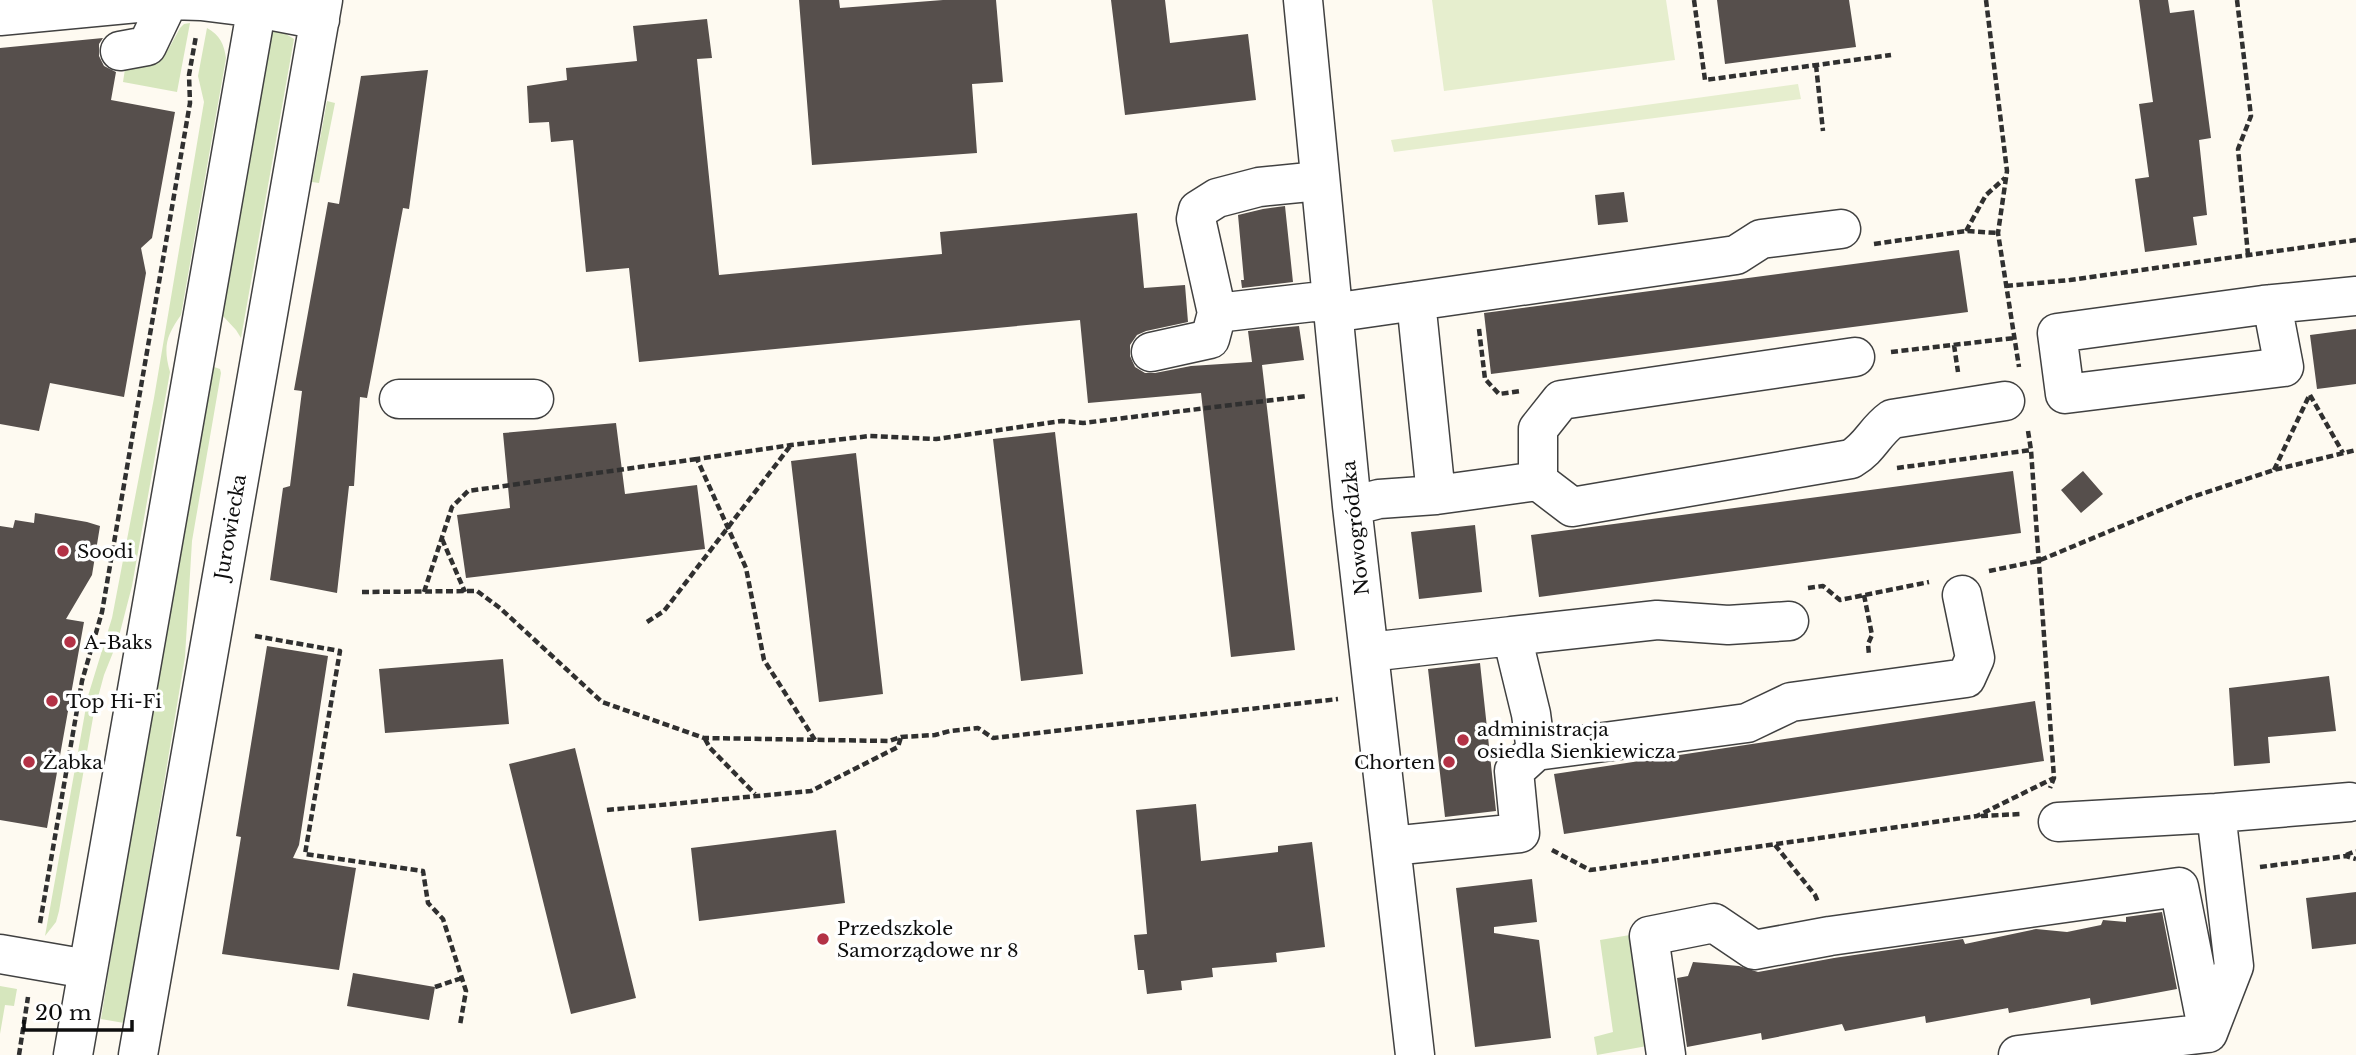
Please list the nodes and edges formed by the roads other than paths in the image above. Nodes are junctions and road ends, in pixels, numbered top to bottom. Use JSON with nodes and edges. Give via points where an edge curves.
{"nodes":[{"id":1,"x":1303,"y":0,"type":"edge"},
{"id":2,"x":185,"y":1,"type":"edge"},
{"id":3,"x":257,"y":4,"type":"edge"},
{"id":4,"x":321,"y":10,"type":"edge"},
{"id":5,"x":0,"y":16,"type":"edge"},
{"id":6,"x":120,"y":51,"type":"dead end"},
{"id":7,"x":1319,"y":181,"type":"junction"},
{"id":8,"x":1841,"y":229,"type":"road end"},
{"id":9,"x":2356,"y":296,"type":"edge"},
{"id":10,"x":1416,"y":302,"type":"junction"},
{"id":11,"x":2272,"y":304,"type":"junction"},
{"id":12,"x":1331,"y":307,"type":"junction"},
{"id":13,"x":1217,"y":313,"type":"junction"},
{"id":14,"x":1151,"y":352,"type":"dead end"},
{"id":15,"x":1855,"y":357,"type":"road end"},
{"id":16,"x":196,"y":358,"type":"junction"},
{"id":17,"x":257,"y":376,"type":"junction"},
{"id":18,"x":534,"y":399,"type":"dead end"},
{"id":19,"x":399,"y":400,"type":"dead end"},
{"id":20,"x":2017,"y":401,"type":"road end"},
{"id":21,"x":1538,"y":481,"type":"junction"},
{"id":22,"x":1436,"y":495,"type":"junction"},
{"id":23,"x":1352,"y":506,"type":"junction"},
{"id":24,"x":1962,"y":595,"type":"dead end"},
{"id":25,"x":1788,"y":621,"type":"dead end"},
{"id":26,"x":1511,"y":636,"type":"junction"},
{"id":27,"x":1369,"y":652,"type":"junction"},
{"id":28,"x":1536,"y":751,"type":"junction"},
{"id":29,"x":2350,"y":802,"type":"dead end"},
{"id":30,"x":2045,"y":809,"type":"road end"},
{"id":31,"x":2216,"y":813,"type":"junction"},
{"id":32,"x":1391,"y":846,"type":"junction"},
{"id":33,"x":17,"y":957,"type":"edge"},
{"id":34,"x":87,"y":969,"type":"junction"},
{"id":35,"x":2208,"y":1033,"type":"junction"},
{"id":36,"x":73,"y":1055,"type":"edge"},
{"id":37,"x":138,"y":1055,"type":"edge"},
{"id":38,"x":1415,"y":1055,"type":"edge"},
{"id":39,"x":1666,"y":1055,"type":"edge"},
{"id":40,"x":2018,"y":1055,"type":"edge"}],
"edges":[{"from":1,"to":7,"type":"street","name":"Nowogródzka"},
{"from":2,"to":3,"type":"street"},
{"from":2,"to":5,"type":"street"},
{"from":2,"to":6,"type":"street","via":[[146,46]]},
{"from":3,"to":4,"type":"street"},
{"from":3,"to":16,"type":"street"},
{"from":4,"to":17,"type":"street","name":"Jurowiecka"},
{"from":7,"to":12,"type":"street","name":"Nowogródzka"},
{"from":7,"to":13,"type":"street","via":[[1259,187],[1217,198],[1198,210],[1196,219]]},
{"from":8,"to":10,"type":"street","via":[[1761,239],[1736,255]]},
{"from":9,"to":11,"type":"street"},
{"from":10,"to":12,"type":"street"},
{"from":10,"to":22,"type":"street"},
{"from":11,"to":11,"type":"street","via":[[2057,333],[2064,394],[2284,367]]},
{"from":12,"to":13,"type":"street"},
{"from":12,"to":23,"type":"street","name":"Nowogródzka"},
{"from":13,"to":14,"type":"street","via":[[1210,339]]},
{"from":15,"to":21,"type":"street","via":[[1561,400],[1538,429]]},
{"from":16,"to":17,"type":"street","via":[[216,349],[230,352]]},
{"from":16,"to":34,"type":"street"},
{"from":17,"to":37,"type":"street","name":"Jurowiecka"},
{"from":18,"to":19,"type":"street"},
{"from":20,"to":21,"type":"street","via":[[1892,419],[1851,459],[1572,507]]},
{"from":21,"to":22,"type":"street"},
{"from":22,"to":23,"type":"street"},
{"from":23,"to":27,"type":"street","name":"Nowogródzka"},
{"from":24,"to":28,"type":"street","via":[[1975,658],[1966,678],[1791,702],[1747,723]]},
{"from":25,"to":26,"type":"street","via":[[1728,625],[1657,620]]},
{"from":26,"to":27,"type":"street"},
{"from":26,"to":28,"type":"street"},
{"from":27,"to":32,"type":"street","name":"Nowogródzka"},
{"from":28,"to":32,"type":"street","via":[[1514,771],[1520,833]]},
{"from":29,"to":31,"type":"street"},
{"from":30,"to":31,"type":"street"},
{"from":31,"to":35,"type":"street","via":[[2234,965]]},
{"from":32,"to":38,"type":"street","name":"Nowogródzka"},
{"from":33,"to":34,"type":"street"},
{"from":34,"to":36,"type":"street"},
{"from":35,"to":39,"type":"street","via":[[2179,887],[1754,950],[1714,923],[1649,936]]},
{"from":35,"to":40,"type":"street"}]}
